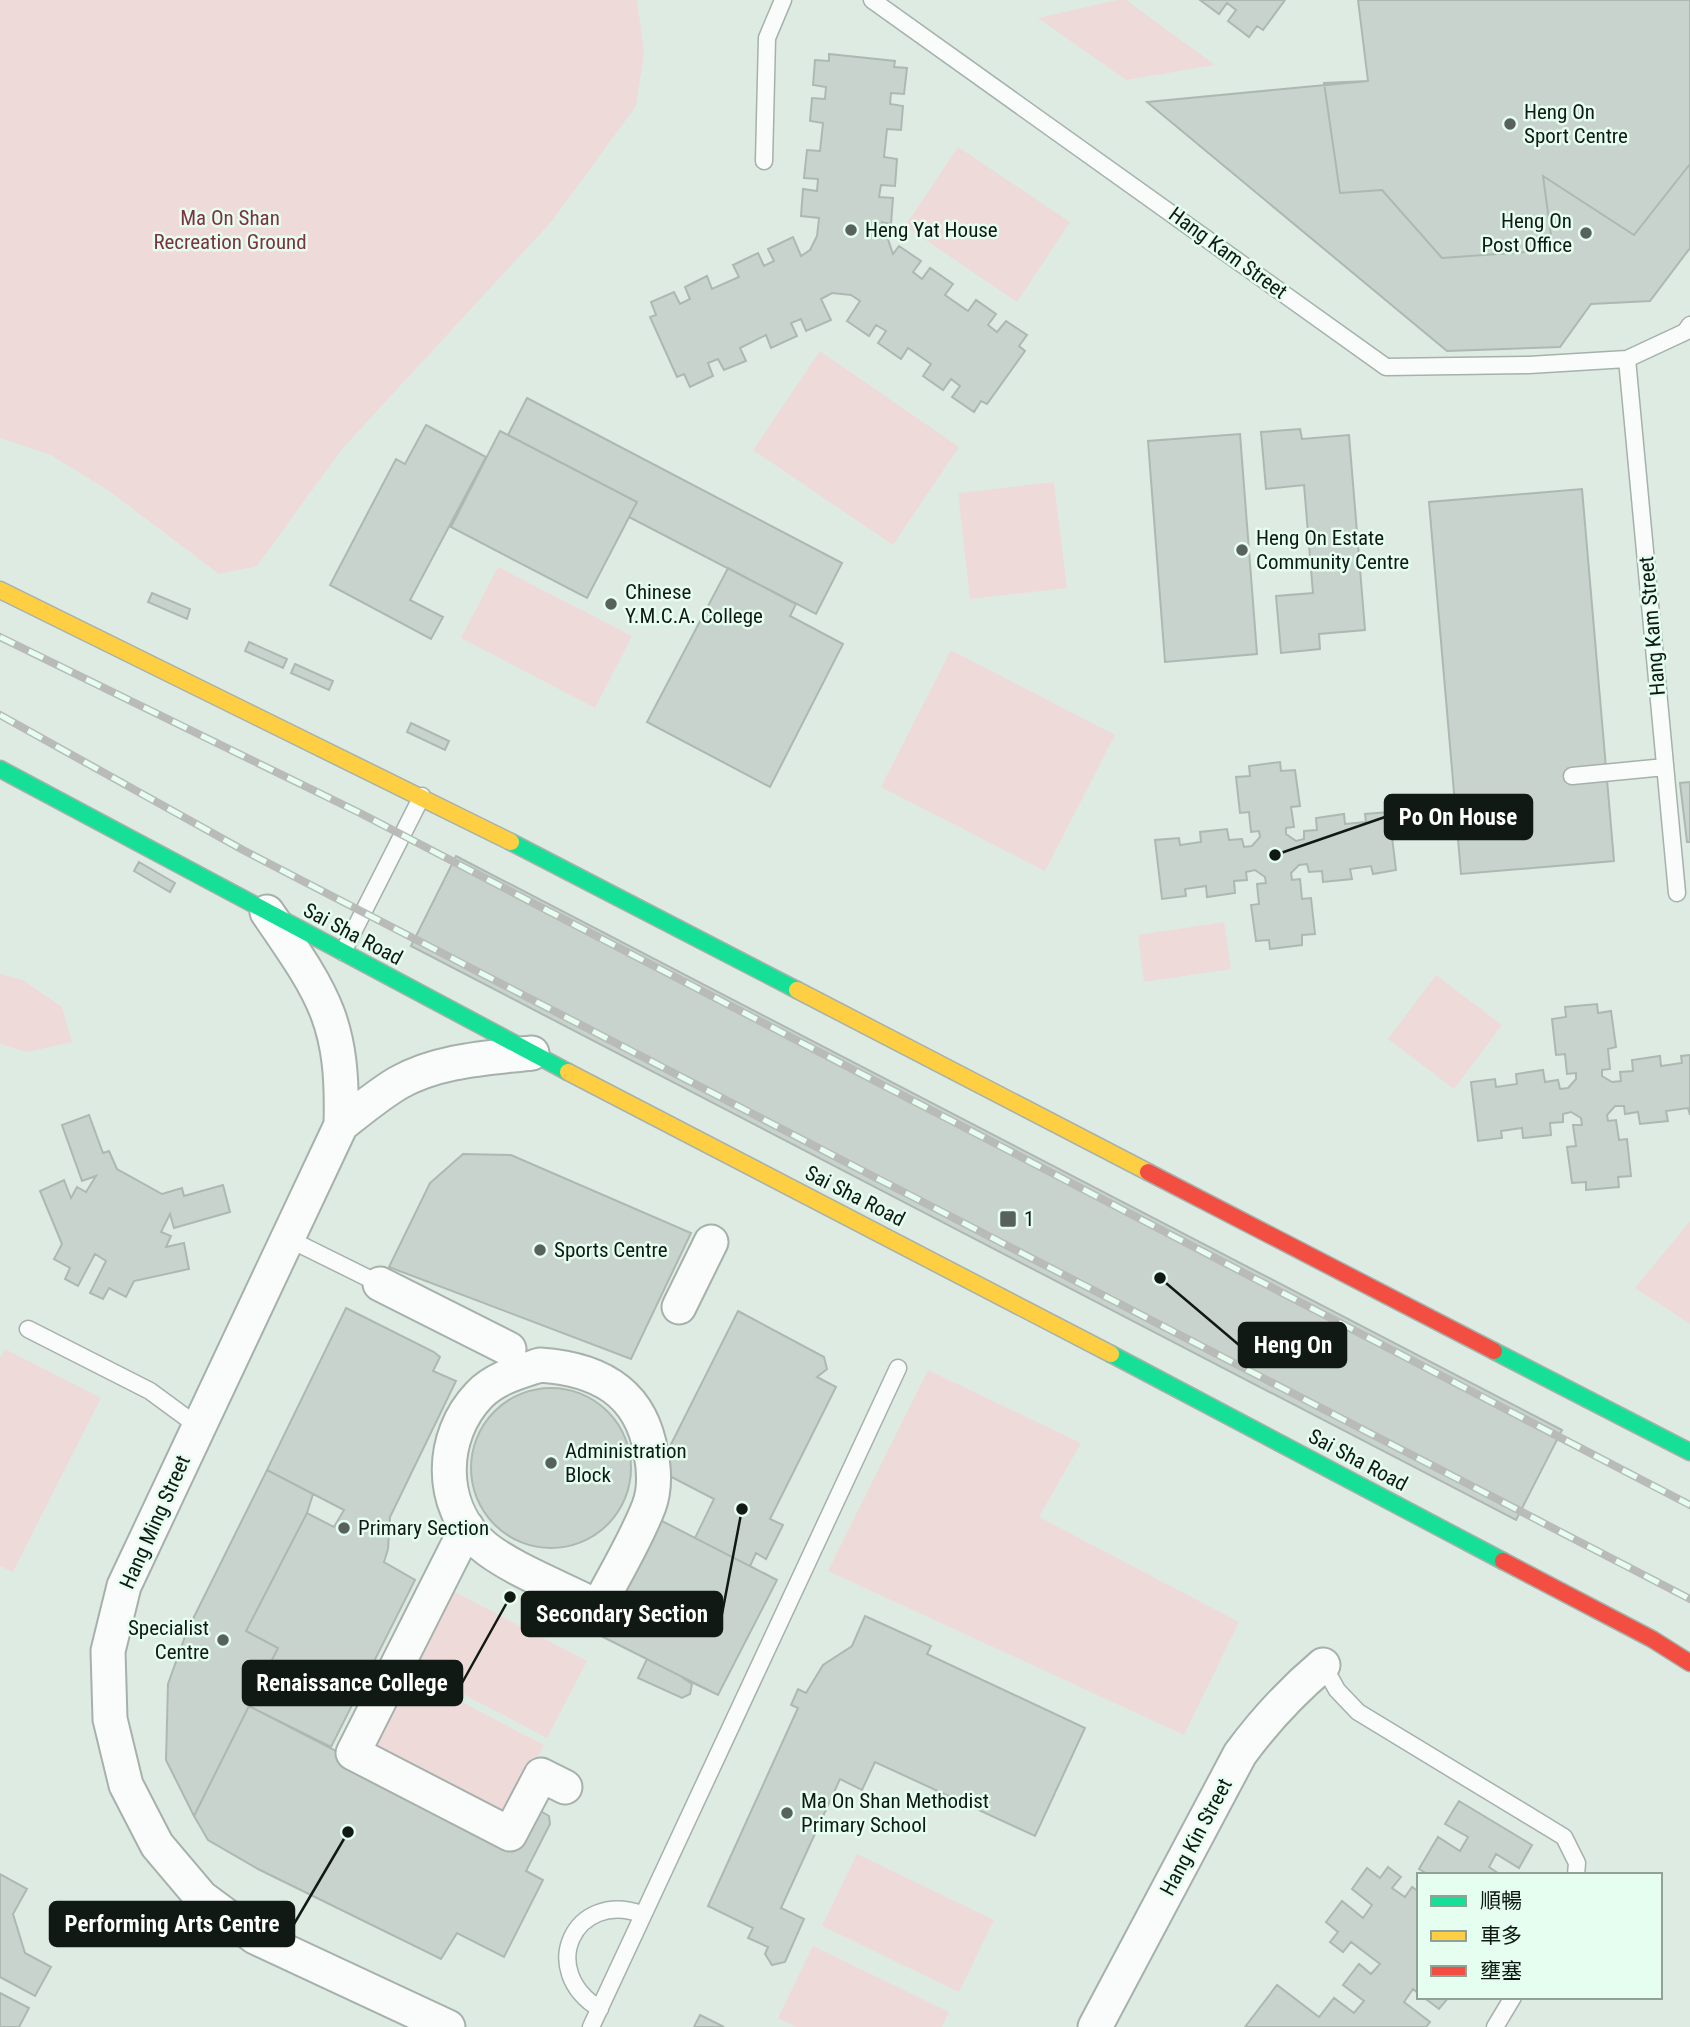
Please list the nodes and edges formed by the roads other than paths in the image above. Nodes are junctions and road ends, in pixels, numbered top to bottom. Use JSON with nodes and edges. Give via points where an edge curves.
{"nodes":[{"id":1,"x":783,"y":0,"type":"edge"},
{"id":2,"x":872,"y":0,"type":"edge"},
{"id":3,"x":764,"y":161,"type":"dead end"},
{"id":4,"x":1690,"y":325,"type":"edge"},
{"id":5,"x":1627,"y":359,"type":"junction"},
{"id":6,"x":0,"y":590,"type":"edge"},
{"id":7,"x":1665,"y":767,"type":"junction"},
{"id":8,"x":0,"y":769,"type":"edge"},
{"id":9,"x":1572,"y":776,"type":"dead end"},
{"id":10,"x":422,"y":796,"type":"junction"},
{"id":11,"x":1677,"y":893,"type":"dead end"},
{"id":12,"x":267,"y":912,"type":"junction"},
{"id":13,"x":343,"y":952,"type":"junction"},
{"id":14,"x":532,"y":1053,"type":"junction"},
{"id":15,"x":341,"y":1125,"type":"junction"},
{"id":16,"x":287,"y":1238,"type":"junction"},
{"id":17,"x":711,"y":1242,"type":"dead end"},
{"id":18,"x":380,"y":1284,"type":"joint"},
{"id":19,"x":679,"y":1307,"type":"dead end"},
{"id":20,"x":28,"y":1329,"type":"dead end"},
{"id":21,"x":509,"y":1349,"type":"dead end"},
{"id":22,"x":898,"y":1368,"type":"dead end"},
{"id":23,"x":199,"y":1427,"type":"junction"},
{"id":24,"x":1690,"y":1452,"type":"edge"},
{"id":25,"x":467,"y":1527,"type":"junction"},
{"id":26,"x":1690,"y":1663,"type":"edge"},
{"id":27,"x":1323,"y":1665,"type":"joint"},
{"id":28,"x":565,"y":1787,"type":"dead end"},
{"id":29,"x":1576,"y":1873,"type":"edge"},
{"id":30,"x":641,"y":1914,"type":"junction"},
{"id":31,"x":1512,"y":1999,"type":"edge"},
{"id":32,"x":600,"y":2009,"type":"junction"},
{"id":33,"x":448,"y":2027,"type":"edge"},
{"id":34,"x":591,"y":2027,"type":"edge"},
{"id":35,"x":1095,"y":2027,"type":"edge"},
{"id":36,"x":1495,"y":2027,"type":"edge"}],
"edges":[{"from":1,"to":3,"type":"lane","via":[[767,38]]},
{"from":2,"to":5,"type":"lane","name":"Hang Kam Street","via":[[1387,367],[1529,366]]},
{"from":4,"to":5,"type":"lane","name":"Hang Kam Street","via":[[1685,332]]},
{"from":5,"to":7,"type":"lane","name":"Hang Kam Street"},
{"from":6,"to":10,"type":"main road"},
{"from":7,"to":9,"type":"lane"},
{"from":7,"to":11,"type":"lane","name":"Hang Kam Street"},
{"from":8,"to":12,"type":"main road","name":"Sai Sha Road"},
{"from":10,"to":13,"type":"lane"},
{"from":10,"to":24,"type":"main road"},
{"from":12,"to":13,"type":"main road","name":"Sai Sha Road"},
{"from":12,"to":15,"type":"street","name":"Hang Ming Street","via":[[310,974],[334,1025],[341,1063]]},
{"from":13,"to":14,"type":"main road","name":"Sai Sha Road"},
{"from":14,"to":15,"type":"street","name":"Hang Ming Street","via":[[464,1061],[427,1071],[401,1081]]},
{"from":14,"to":26,"type":"main road","name":"Sai Sha Road","via":[[925,1256]]},
{"from":15,"to":16,"type":"street","name":"Hang Ming Street"},
{"from":16,"to":18,"type":"lane"},
{"from":16,"to":23,"type":"street","name":"Hang Ming Street"},
{"from":17,"to":19,"type":"street"},
{"from":18,"to":21,"type":"street"},
{"from":20,"to":23,"type":"lane","via":[[150,1391]]},
{"from":22,"to":30,"type":"lane"},
{"from":23,"to":33,"type":"street","name":"Hang Ming Street","via":[[124,1586],[108,1651],[110,1719],[126,1785],[157,1845],[201,1897],[255,1937]]},
{"from":25,"to":25,"type":"street","via":[[449,1486],[449,1452],[460,1420],[473,1402],[508,1374],[540,1366],[573,1368],[612,1385],[640,1417],[649,1437],[654,1470],[650,1504],[598,1607],[481,1545]]},
{"from":25,"to":28,"type":"street","via":[[353,1753],[510,1834],[541,1775]]},
{"from":27,"to":29,"type":"lane","via":[[1337,1690],[1358,1712],[1564,1837],[1577,1863]]},
{"from":27,"to":35,"type":"street","name":"Hang Kin Street","via":[[1283,1701],[1240,1754]]},
{"from":30,"to":32,"type":"lane"},
{"from":30,"to":32,"type":"lane","via":[[628,1909],[601,1912],[589,1917],[570,1941],[568,1972],[574,1987]]},
{"from":31,"to":36,"type":"lane"},
{"from":32,"to":34,"type":"lane"}]}
